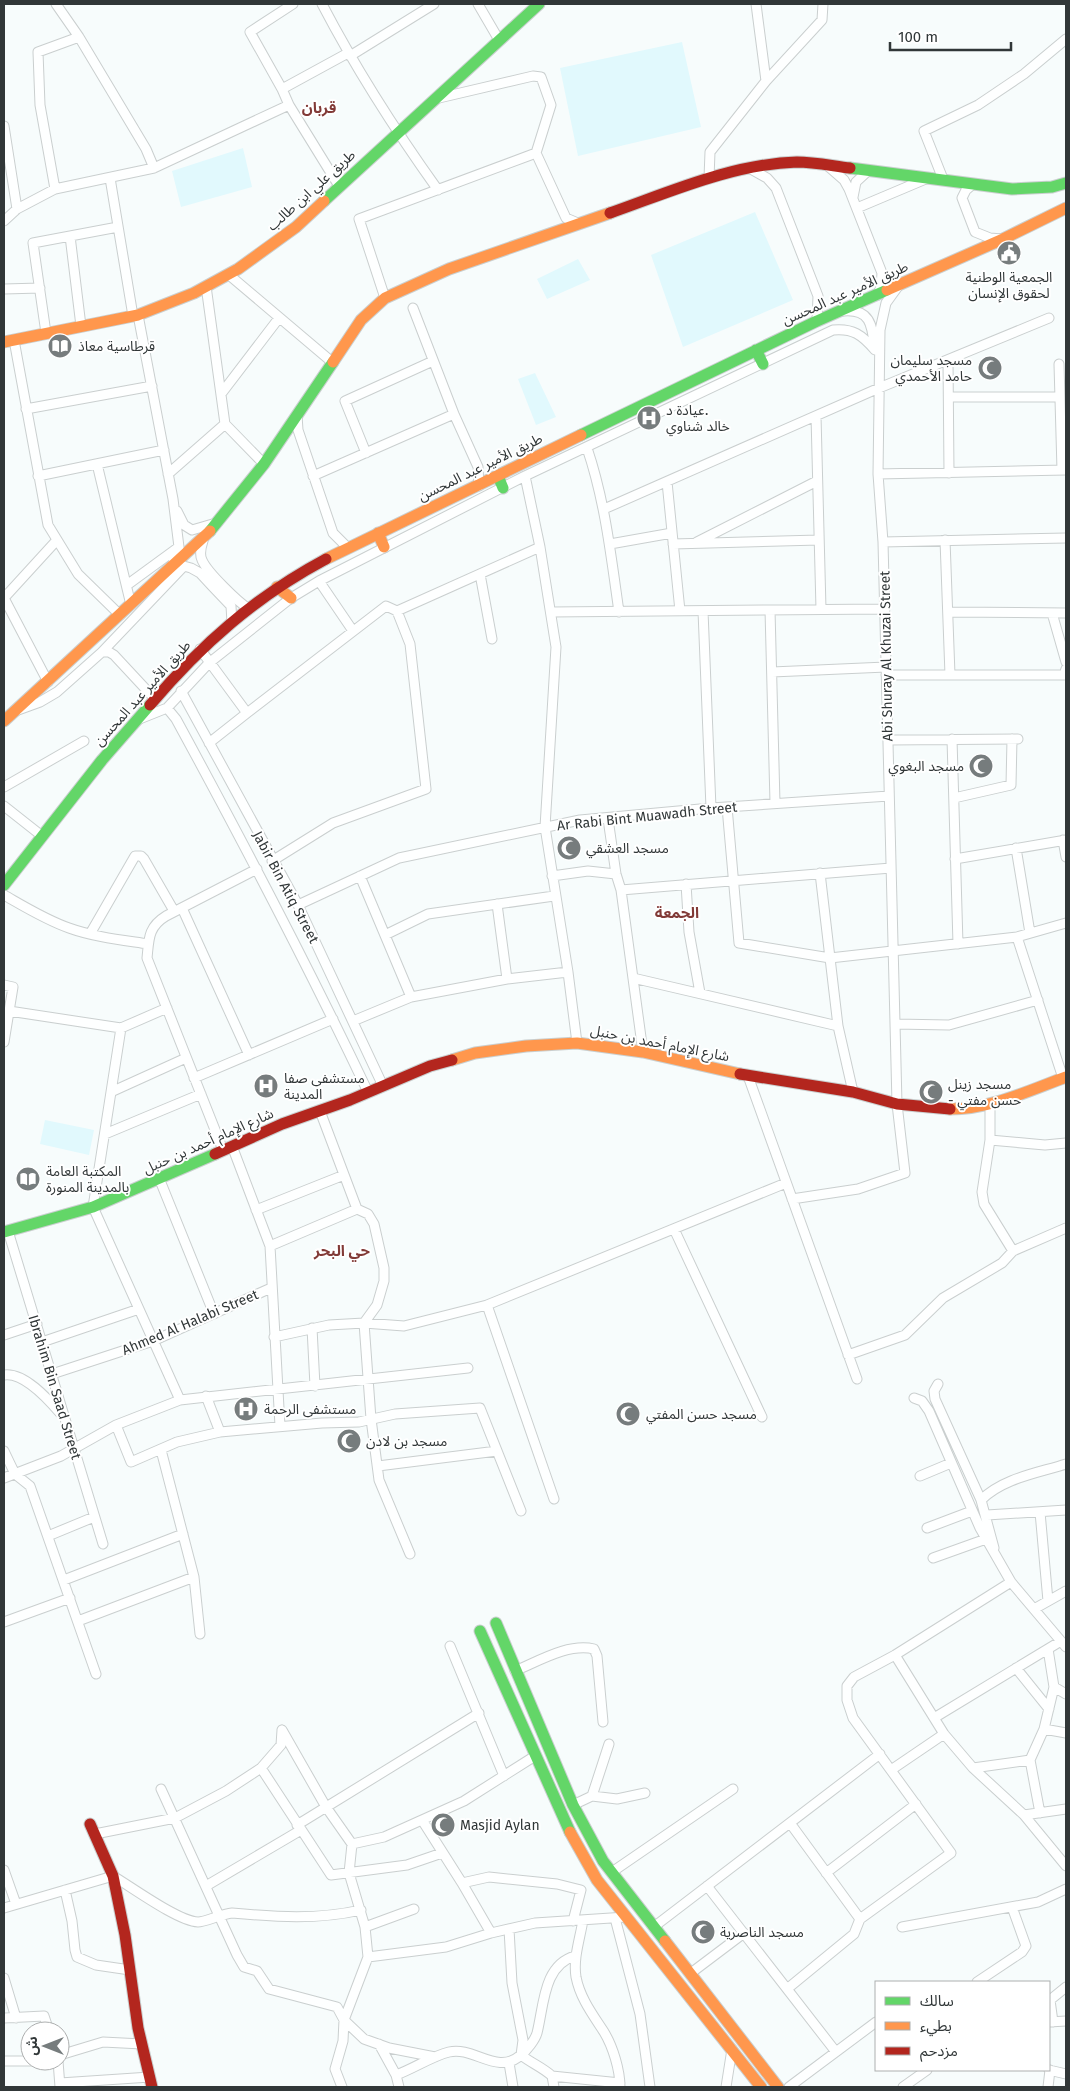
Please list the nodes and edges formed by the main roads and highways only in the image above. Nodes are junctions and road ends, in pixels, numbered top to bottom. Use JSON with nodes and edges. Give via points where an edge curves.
{"nodes":[{"id":1,"x":535,"y":6,"type":"edge"},
{"id":2,"x":1066,"y":183,"type":"edge"},
{"id":3,"x":1066,"y":208,"type":"edge"},
{"id":4,"x":9,"y":341,"type":"edge"},
{"id":5,"x":756,"y":350,"type":"junction"},
{"id":6,"x":763,"y":364,"type":"road end"},
{"id":7,"x":498,"y":476,"type":"junction"},
{"id":8,"x":502,"y":488,"type":"road end"},
{"id":9,"x":378,"y":533,"type":"junction"},
{"id":10,"x":384,"y":547,"type":"road end"},
{"id":11,"x":277,"y":587,"type":"junction"},
{"id":12,"x":291,"y":598,"type":"road end"},
{"id":13,"x":4,"y":721,"type":"edge"},
{"id":14,"x":4,"y":885,"type":"edge"},
{"id":15,"x":1065,"y":1078,"type":"edge"},
{"id":16,"x":6,"y":1232,"type":"edge"},
{"id":17,"x":496,"y":1623,"type":"dead end"},
{"id":18,"x":480,"y":1631,"type":"dead end"},
{"id":19,"x":92,"y":1829,"type":"road end"},
{"id":20,"x":151,"y":2082,"type":"edge"},
{"id":21,"x":761,"y":2087,"type":"edge"},
{"id":22,"x":778,"y":2087,"type":"edge"}],
"edges":[{"from":1,"to":4,"type":"main road","name":"طريق علي ابن طالب","via":[[296,227],[228,274],[194,293],[136,315]]},
{"from":2,"to":13,"type":"main road","via":[[1012,189],[798,162],[749,168],[709,178],[449,269],[386,298],[361,320],[264,464],[204,538]]},
{"from":3,"to":5,"type":"main road","name":"طريق الأمير عبد المحسن"},
{"from":5,"to":6,"type":"main road"},
{"from":5,"to":7,"type":"main road","name":"طريق الأمير عبد المحسن"},
{"from":7,"to":8,"type":"main road"},
{"from":7,"to":9,"type":"main road","name":"طريق الأمير عبد المحسن"},
{"from":9,"to":10,"type":"main road"},
{"from":9,"to":11,"type":"main road","name":"طريق الأمير عبد المحسن","via":[[310,566]]},
{"from":11,"to":12,"type":"main road"},
{"from":11,"to":14,"type":"main road","name":"طريق الأمير عبد المحسن","via":[[200,650],[154,698]]},
{"from":15,"to":16,"type":"main road","name":"شارع الإمام أحمد بن حنبل","via":[[990,1105],[949,1110],[897,1104],[853,1092],[748,1076],[642,1052],[577,1043],[475,1053],[430,1066],[282,1124],[93,1207]]},
{"from":17,"to":22,"type":"main road","via":[[573,1805],[603,1861]]},
{"from":18,"to":21,"type":"main road","via":[[568,1829],[620,1918]]},
{"from":19,"to":20,"type":"main road","via":[[113,1876]]}]}
